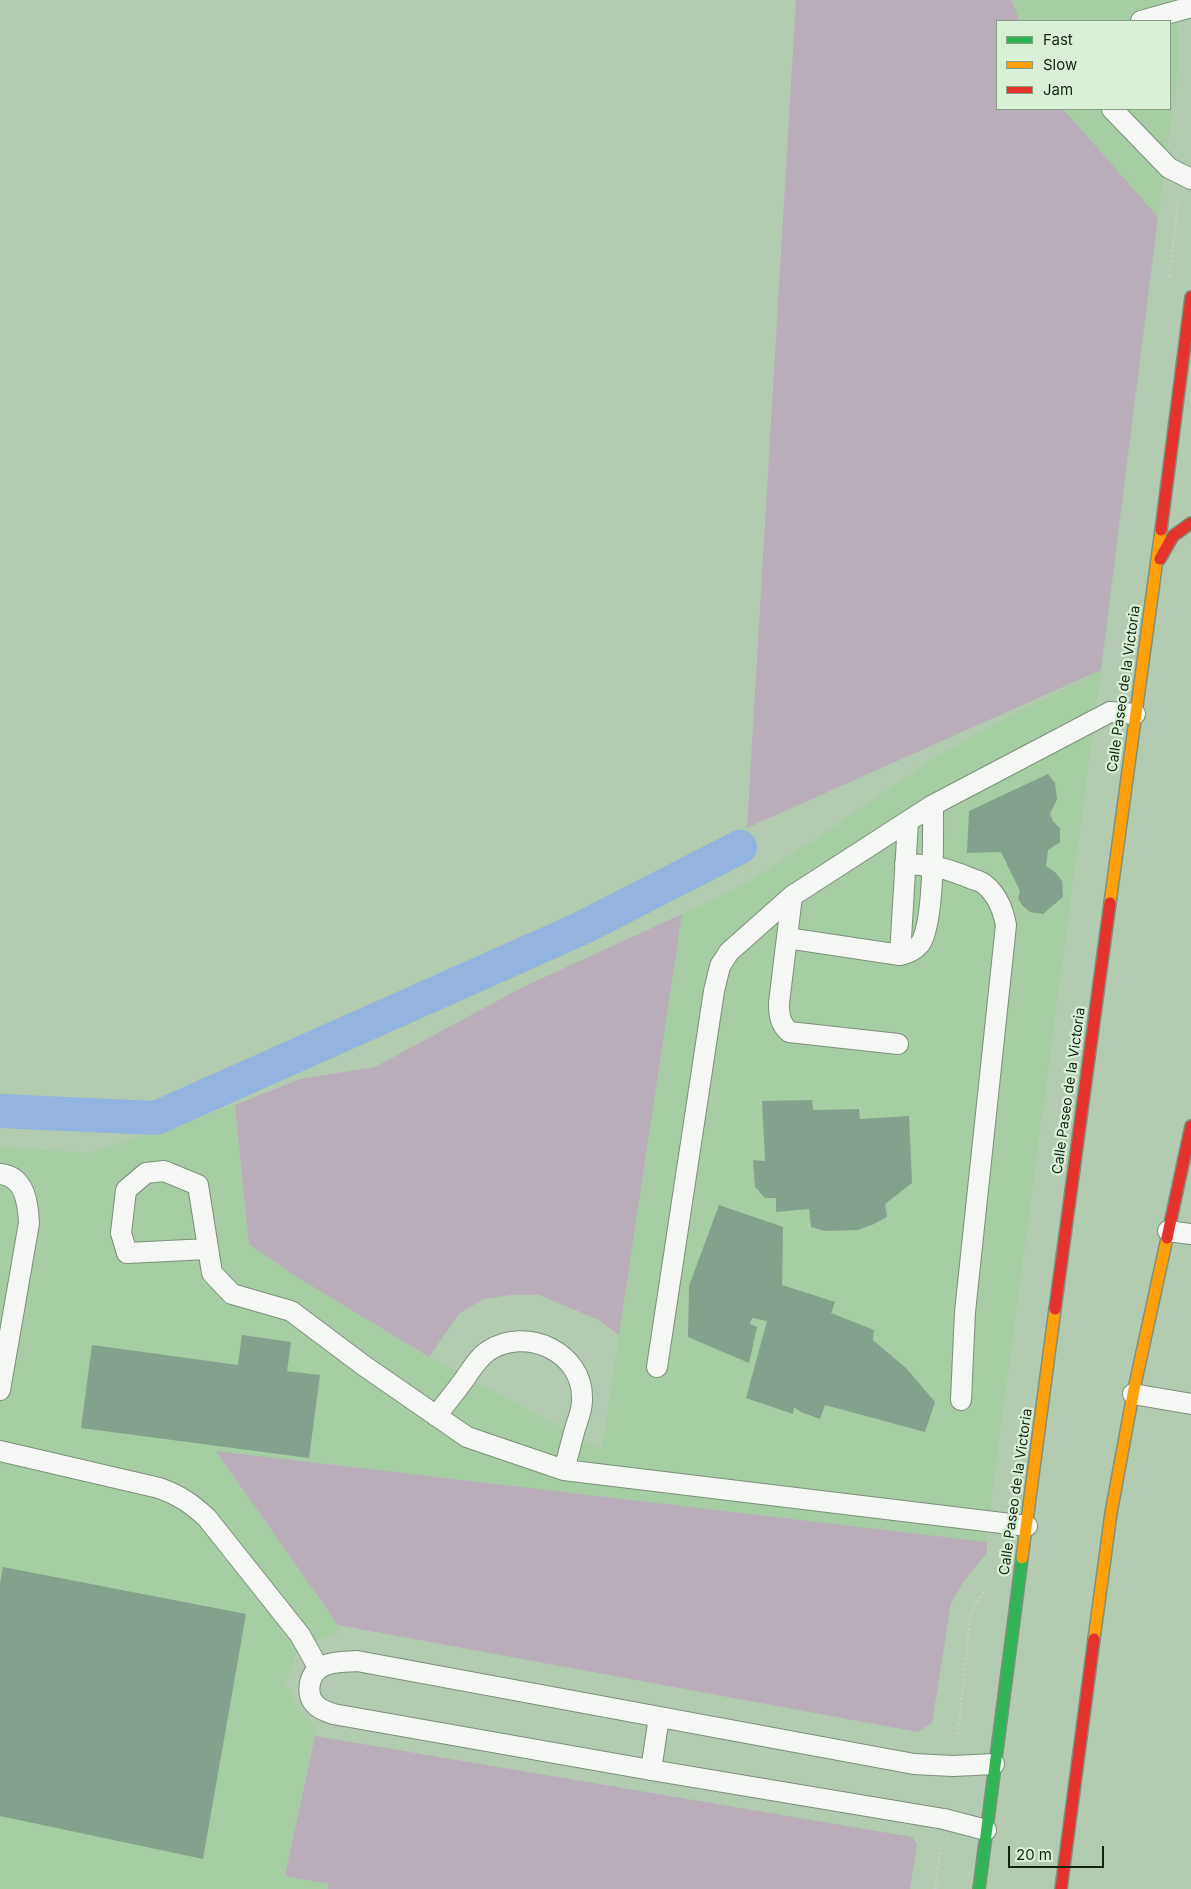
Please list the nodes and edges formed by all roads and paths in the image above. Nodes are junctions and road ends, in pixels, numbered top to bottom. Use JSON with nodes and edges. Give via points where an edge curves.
{"nodes":[{"id":1,"x":1191,"y":7,"type":"edge"},
{"id":2,"x":1145,"y":20,"type":"edge"},
{"id":3,"x":1113,"y":110,"type":"edge"},
{"id":4,"x":1191,"y":179,"type":"edge"},
{"id":5,"x":1191,"y":297,"type":"edge"},
{"id":6,"x":1191,"y":523,"type":"edge"},
{"id":7,"x":1158,"y":564,"type":"junction"},
{"id":8,"x":1135,"y":714,"type":"junction"},
{"id":9,"x":933,"y":805,"type":"junction"},
{"id":10,"x":908,"y":822,"type":"junction"},
{"id":11,"x":905,"y":864,"type":"junction"},
{"id":12,"x":932,"y":865,"type":"junction"},
{"id":13,"x":792,"y":896,"type":"junction"},
{"id":14,"x":787,"y":938,"type":"junction"},
{"id":15,"x":900,"y":955,"type":"junction"},
{"id":16,"x":898,"y":1044,"type":"dead end"},
{"id":17,"x":1191,"y":1126,"type":"edge"},
{"id":18,"x":0,"y":1174,"type":"edge"},
{"id":19,"x":1168,"y":1231,"type":"junction"},
{"id":20,"x":1191,"y":1234,"type":"edge"},
{"id":21,"x":208,"y":1250,"type":"junction"},
{"id":22,"x":657,"y":1367,"type":"dead end"},
{"id":23,"x":0,"y":1390,"type":"edge"},
{"id":24,"x":1133,"y":1394,"type":"junction"},
{"id":25,"x":961,"y":1400,"type":"dead end"},
{"id":26,"x":1191,"y":1404,"type":"edge"},
{"id":27,"x":436,"y":1416,"type":"junction"},
{"id":28,"x":0,"y":1451,"type":"edge"},
{"id":29,"x":564,"y":1470,"type":"junction"},
{"id":30,"x":1027,"y":1526,"type":"junction"},
{"id":31,"x":319,"y":1669,"type":"junction"},
{"id":32,"x":659,"y":1717,"type":"junction"},
{"id":33,"x":994,"y":1764,"type":"junction"},
{"id":34,"x":651,"y":1770,"type":"junction"},
{"id":35,"x":986,"y":1830,"type":"junction"},
{"id":36,"x":979,"y":1889,"type":"edge"},
{"id":37,"x":1061,"y":1889,"type":"edge"}],
"edges":[{"from":1,"to":2,"type":"lane"},
{"from":3,"to":4,"type":"lane","via":[[1169,168]]},
{"from":5,"to":7,"type":"main road","name":"Calle Paseo de la Victoria"},
{"from":6,"to":7,"type":"main road","via":[[1173,536]]},
{"from":7,"to":8,"type":"main road","name":"Calle Paseo de la Victoria"},
{"from":8,"to":9,"type":"lane","via":[[1110,712]]},
{"from":8,"to":30,"type":"main road","name":"Calle Paseo de la Victoria"},
{"from":9,"to":10,"type":"lane"},
{"from":9,"to":12,"type":"lane"},
{"from":10,"to":11,"type":"lane"},
{"from":10,"to":13,"type":"lane"},
{"from":11,"to":12,"type":"lane"},
{"from":11,"to":15,"type":"lane"},
{"from":12,"to":15,"type":"lane","via":[[924,936],[912,951]]},
{"from":12,"to":25,"type":"lane","via":[[984,884],[1003,910],[1006,925],[966,1312]]},
{"from":13,"to":14,"type":"lane"},
{"from":13,"to":22,"type":"lane","via":[[741,940],[720,966]]},
{"from":14,"to":15,"type":"lane"},
{"from":14,"to":16,"type":"lane","via":[[779,1015],[781,1024],[789,1032]]},
{"from":17,"to":19,"type":"main road"},
{"from":18,"to":23,"type":"lane","via":[[16,1180],[24,1191],[29,1223]]},
{"from":19,"to":20,"type":"lane"},
{"from":19,"to":24,"type":"main road"},
{"from":21,"to":21,"type":"lane","via":[[127,1253],[121,1233],[126,1190],[146,1173],[164,1171],[198,1186]]},
{"from":21,"to":27,"type":"lane","via":[[212,1273],[232,1294],[291,1311]]},
{"from":24,"to":26,"type":"lane"},
{"from":24,"to":37,"type":"main road","via":[[1111,1513]]},
{"from":27,"to":29,"type":"lane","via":[[467,1437]]},
{"from":27,"to":29,"type":"lane","via":[[488,1351],[503,1343],[519,1340],[551,1348],[573,1368],[582,1398]]},
{"from":28,"to":31,"type":"lane","via":[[159,1488],[190,1503],[207,1518],[300,1635]]},
{"from":29,"to":30,"type":"lane"},
{"from":30,"to":33,"type":"main road","name":"Calle Paseo de la Victoria"},
{"from":31,"to":32,"type":"lane","via":[[336,1662],[356,1661]]},
{"from":31,"to":34,"type":"lane","via":[[309,1685],[310,1698],[318,1707],[333,1714]]},
{"from":32,"to":33,"type":"lane","via":[[914,1764]]},
{"from":32,"to":34,"type":"lane"},
{"from":33,"to":35,"type":"main road","name":"Calle Paseo de la Victoria"},
{"from":34,"to":35,"type":"lane","via":[[944,1819]]},
{"from":35,"to":36,"type":"main road","name":"Calle Paseo de la Victoria"}]}
